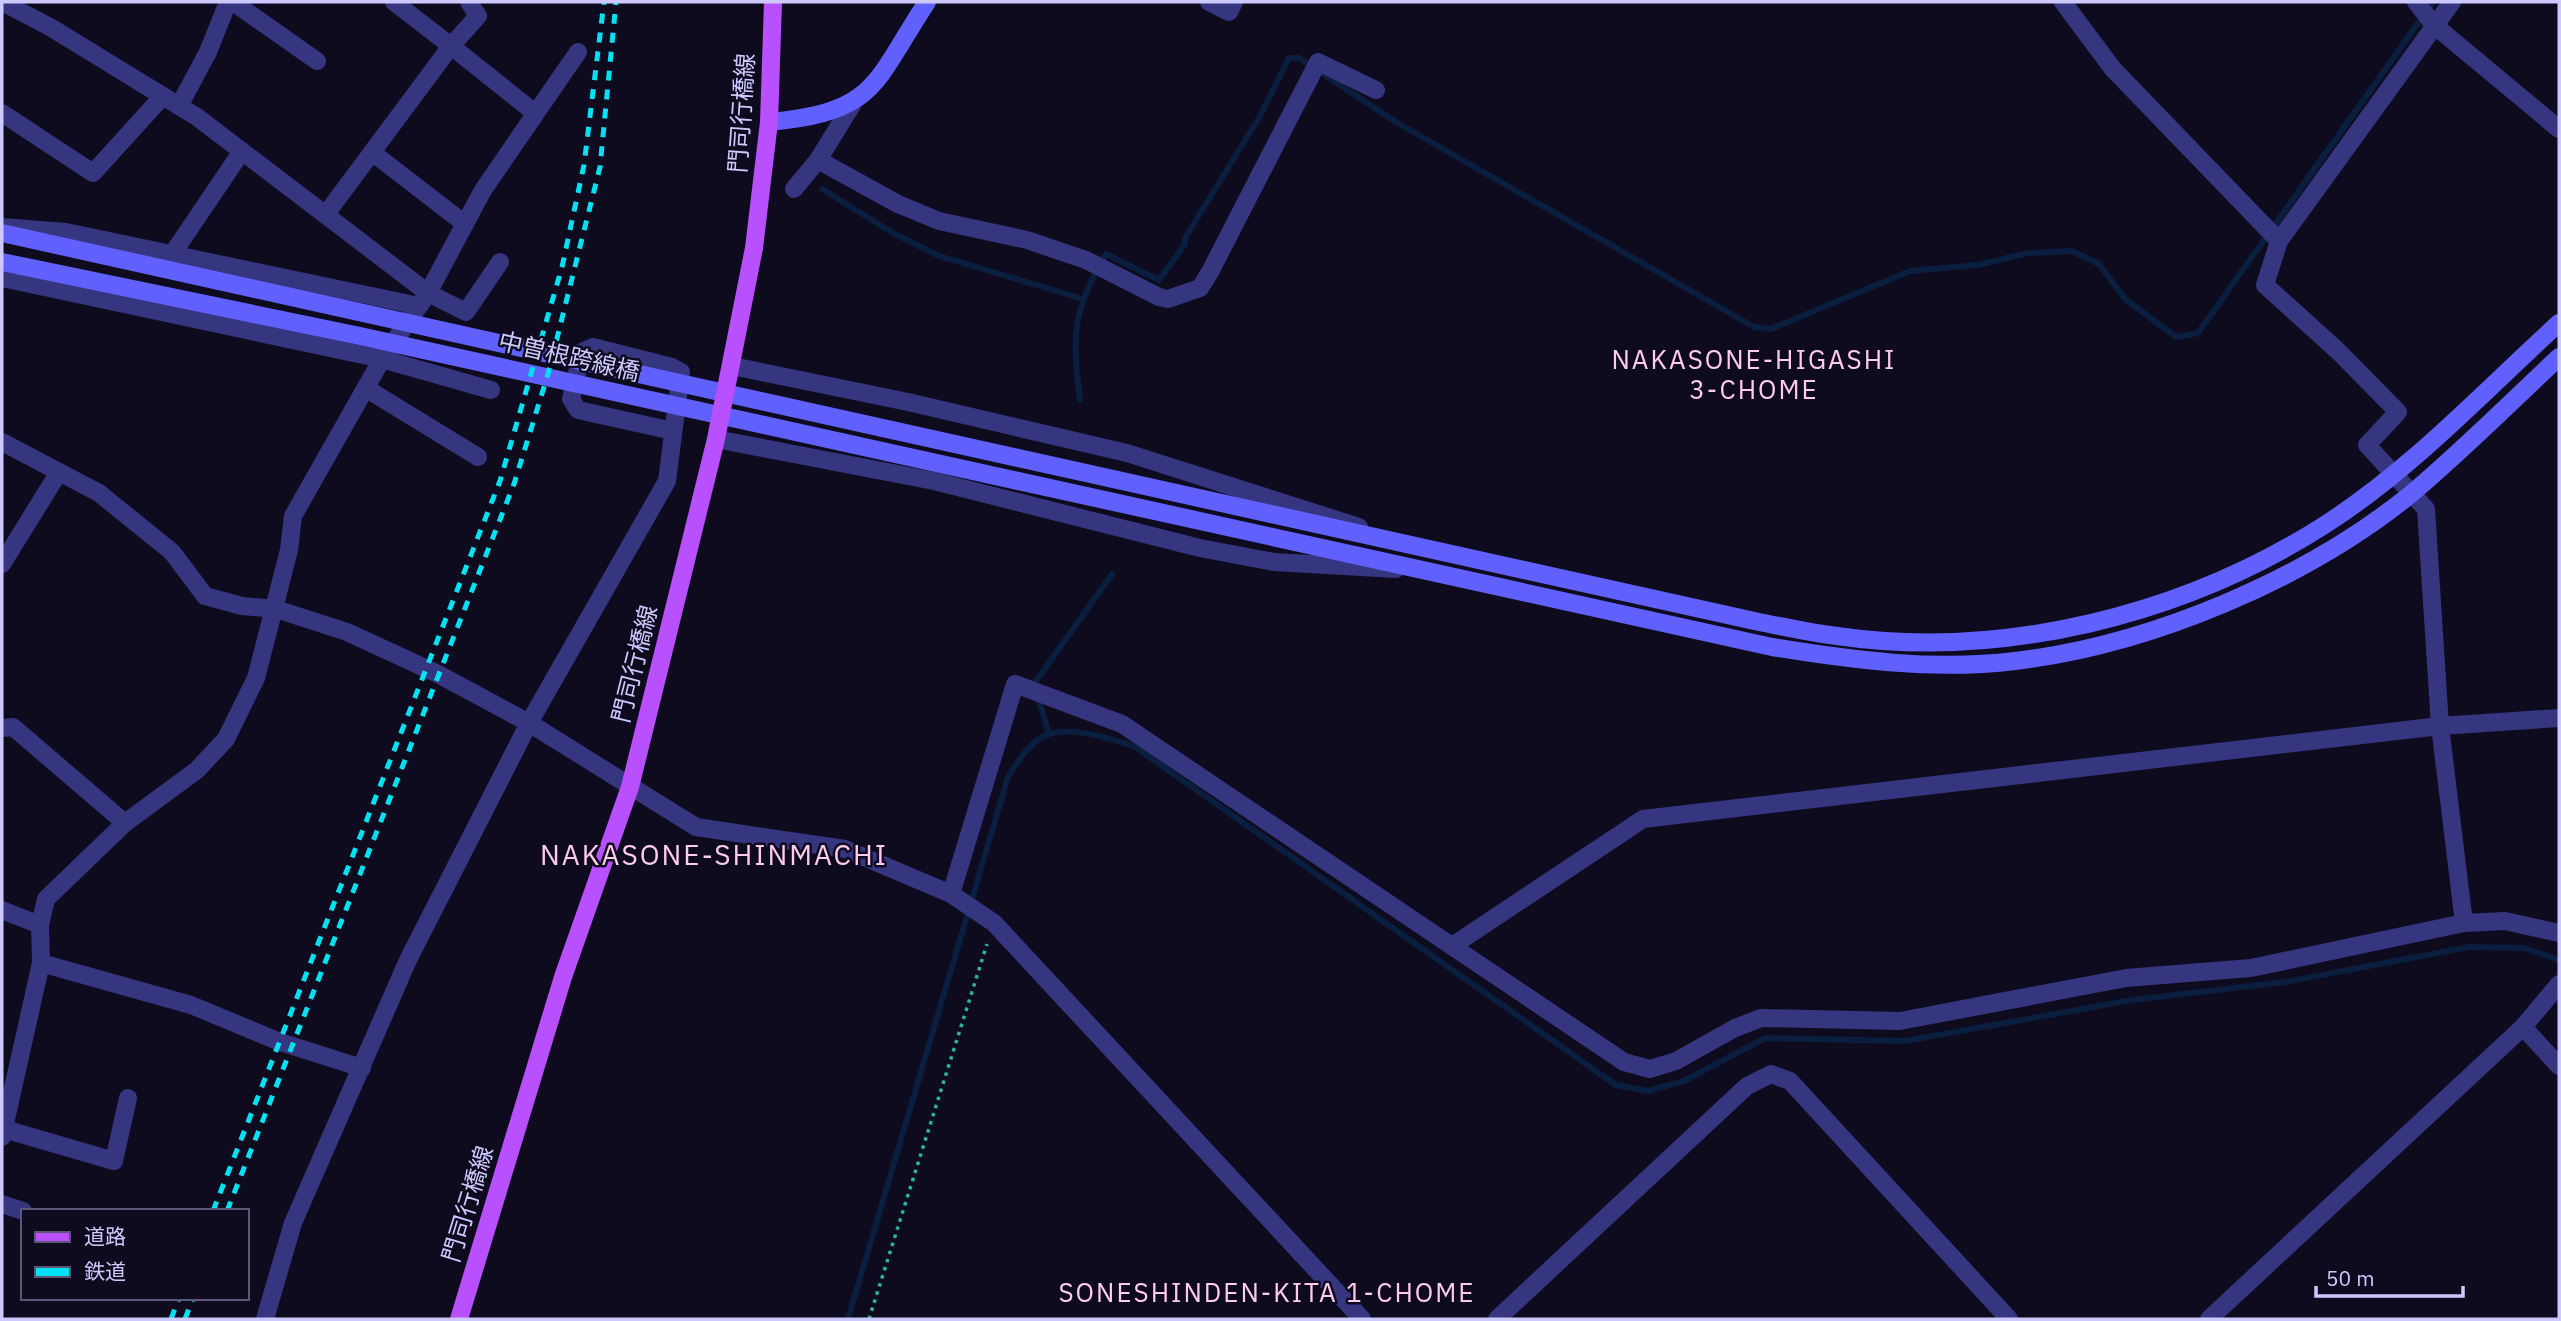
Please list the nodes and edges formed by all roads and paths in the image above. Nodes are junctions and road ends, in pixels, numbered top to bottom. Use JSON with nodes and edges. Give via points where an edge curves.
{"nodes":[{"id":1,"x":2,"y":2,"type":"edge"},
{"id":2,"x":228,"y":2,"type":"edge"},
{"id":3,"x":233,"y":2,"type":"edge"},
{"id":4,"x":394,"y":2,"type":"edge"},
{"id":5,"x":469,"y":2,"type":"edge"},
{"id":6,"x":774,"y":2,"type":"edge"},
{"id":7,"x":927,"y":2,"type":"edge"},
{"id":8,"x":1209,"y":2,"type":"edge"},
{"id":9,"x":1234,"y":2,"type":"edge"},
{"id":10,"x":2063,"y":2,"type":"edge"},
{"id":11,"x":2416,"y":2,"type":"edge"},
{"id":12,"x":2452,"y":2,"type":"edge"},
{"id":13,"x":2433,"y":24,"type":"junction"},
{"id":14,"x":451,"y":46,"type":"junction"},
{"id":15,"x":578,"y":52,"type":"dead end"},
{"id":16,"x":317,"y":61,"type":"dead end"},
{"id":17,"x":1376,"y":90,"type":"dead end"},
{"id":18,"x":163,"y":96,"type":"junction"},
{"id":19,"x":852,"y":105,"type":"junction"},
{"id":20,"x":179,"y":106,"type":"junction"},
{"id":21,"x":2,"y":113,"type":"edge"},
{"id":22,"x":535,"y":113,"type":"junction"},
{"id":23,"x":769,"y":122,"type":"junction"},
{"id":24,"x":2559,"y":129,"type":"edge"},
{"id":25,"x":242,"y":151,"type":"junction"},
{"id":26,"x":373,"y":153,"type":"junction"},
{"id":27,"x":818,"y":160,"type":"junction"},
{"id":28,"x":794,"y":189,"type":"dead end"},
{"id":29,"x":326,"y":214,"type":"junction"},
{"id":30,"x":465,"y":224,"type":"junction"},
{"id":31,"x":2,"y":227,"type":"edge"},
{"id":32,"x":2,"y":233,"type":"edge"},
{"id":33,"x":2279,"y":240,"type":"junction"},
{"id":34,"x":171,"y":256,"type":"junction"},
{"id":35,"x":2,"y":262,"type":"edge"},
{"id":36,"x":500,"y":262,"type":"dead end"},
{"id":37,"x":2,"y":278,"type":"edge"},
{"id":38,"x":424,"y":299,"type":"junction"},
{"id":39,"x":2559,"y":323,"type":"edge"},
{"id":40,"x":2559,"y":357,"type":"edge"},
{"id":41,"x":382,"y":359,"type":"junction"},
{"id":42,"x":732,"y":366,"type":"junction"},
{"id":43,"x":367,"y":389,"type":"junction"},
{"id":44,"x":491,"y":390,"type":"dead end"},
{"id":45,"x":673,"y":431,"type":"junction"},
{"id":46,"x":716,"y":439,"type":"junction"},
{"id":47,"x":2,"y":442,"type":"edge"},
{"id":48,"x":478,"y":457,"type":"dead end"},
{"id":49,"x":59,"y":472,"type":"junction"},
{"id":50,"x":2394,"y":474,"type":"junction"},
{"id":51,"x":2410,"y":494,"type":"junction"},
{"id":52,"x":1432,"y":551,"type":"junction"},
{"id":53,"x":2,"y":564,"type":"edge"},
{"id":54,"x":1424,"y":571,"type":"junction"},
{"id":55,"x":276,"y":609,"type":"junction"},
{"id":56,"x":2559,"y":718,"type":"edge"},
{"id":57,"x":529,"y":723,"type":"junction"},
{"id":58,"x":2440,"y":726,"type":"junction"},
{"id":59,"x":2,"y":728,"type":"edge"},
{"id":60,"x":630,"y":786,"type":"junction"},
{"id":61,"x":125,"y":822,"type":"junction"},
{"id":62,"x":955,"y":896,"type":"junction"},
{"id":63,"x":2,"y":910,"type":"edge"},
{"id":64,"x":987,"y":919,"type":"junction"},
{"id":65,"x":2463,"y":923,"type":"junction"},
{"id":66,"x":40,"y":925,"type":"junction"},
{"id":67,"x":2559,"y":933,"type":"edge"},
{"id":68,"x":1452,"y":946,"type":"junction"},
{"id":69,"x":41,"y":963,"type":"junction"},
{"id":70,"x":2559,"y":984,"type":"edge"},
{"id":71,"x":2523,"y":1027,"type":"junction"},
{"id":72,"x":2559,"y":1066,"type":"edge"},
{"id":73,"x":362,"y":1068,"type":"junction"},
{"id":74,"x":128,"y":1098,"type":"dead end"},
{"id":75,"x":3,"y":1133,"type":"edge"},
{"id":76,"x":2,"y":1204,"type":"edge"},
{"id":77,"x":21,"y":1211,"type":"edge"},
{"id":78,"x":265,"y":1319,"type":"edge"},
{"id":79,"x":459,"y":1319,"type":"edge"},
{"id":80,"x":869,"y":1319,"type":"edge"},
{"id":81,"x":1362,"y":1319,"type":"edge"},
{"id":82,"x":1497,"y":1319,"type":"edge"},
{"id":83,"x":2009,"y":1319,"type":"edge"},
{"id":84,"x":2209,"y":1319,"type":"edge"}],
"edges":[{"from":1,"to":18,"type":"street"},
{"from":2,"to":20,"type":"street"},
{"from":3,"to":16,"type":"street"},
{"from":4,"to":14,"type":"street"},
{"from":5,"to":14,"type":"street","via":[[478,16]]},
{"from":6,"to":23,"type":"main road","name":"門司行橋線"},
{"from":7,"to":19,"type":"street","via":[[879,80]]},
{"from":8,"to":9,"type":"street","via":[[1229,12]]},
{"from":10,"to":33,"type":"street","via":[[2113,69]]},
{"from":11,"to":13,"type":"street"},
{"from":12,"to":13,"type":"street"},
{"from":13,"to":24,"type":"street"},
{"from":13,"to":33,"type":"street"},
{"from":14,"to":22,"type":"street"},
{"from":14,"to":26,"type":"street"},
{"from":15,"to":22,"type":"street"},
{"from":17,"to":27,"type":"street","via":[[1318,62],[1200,288],[1168,299],[1086,260],[1027,240],[939,221]]},
{"from":18,"to":20,"type":"street"},
{"from":18,"to":21,"type":"street","via":[[93,173]]},
{"from":19,"to":23,"type":"street","via":[[811,118]]},
{"from":19,"to":27,"type":"street"},
{"from":20,"to":25,"type":"street"},
{"from":22,"to":30,"type":"street"},
{"from":23,"to":42,"type":"main road","name":"門司行橋線","via":[[754,248]]},
{"from":25,"to":29,"type":"street"},
{"from":25,"to":34,"type":"street"},
{"from":26,"to":29,"type":"street"},
{"from":26,"to":30,"type":"street"},
{"from":27,"to":28,"type":"street"},
{"from":29,"to":38,"type":"street"},
{"from":30,"to":38,"type":"street"},
{"from":31,"to":34,"type":"street","via":[[66,232]]},
{"from":32,"to":52,"type":"street","name":"中曽根跨線橋"},
{"from":33,"to":50,"type":"street","via":[[2264,285],[2398,412],[2367,445]]},
{"from":34,"to":38,"type":"street"},
{"from":35,"to":54,"type":"street","name":"中曽根跨線橋","via":[[360,336]]},
{"from":36,"to":38,"type":"street","via":[[466,312]]},
{"from":37,"to":41,"type":"street"},
{"from":38,"to":41,"type":"street"},
{"from":39,"to":50,"type":"street","name":"中曽根跨線橋"},
{"from":40,"to":51,"type":"street","name":"中曽根跨線橋"},
{"from":41,"to":43,"type":"street"},
{"from":41,"to":44,"type":"street"},
{"from":42,"to":46,"type":"main road","name":"門司行橋線"},
{"from":42,"to":52,"type":"street","via":[[1127,453]]},
{"from":43,"to":48,"type":"street"},
{"from":43,"to":55,"type":"street","via":[[293,516]]},
{"from":45,"to":45,"type":"street","via":[[681,372],[593,347],[582,352],[571,399],[578,410]]},
{"from":45,"to":57,"type":"street","via":[[667,481]]},
{"from":46,"to":54,"type":"street","via":[[934,481],[1261,560]]},
{"from":46,"to":60,"type":"main road","name":"門司行橋線"},
{"from":47,"to":49,"type":"street"},
{"from":49,"to":53,"type":"street"},
{"from":49,"to":55,"type":"street","via":[[99,493],[161,541],[205,596]]},
{"from":50,"to":51,"type":"street"},
{"from":50,"to":52,"type":"street","name":"中曽根跨線橋","via":[[2323,526],[2264,559],[2164,603],[2077,627],[1978,639],[1839,637]]},
{"from":51,"to":54,"type":"street","name":"中曽根跨線橋","via":[[2270,583],[2192,618],[2095,647],[2014,662],[1927,664],[1820,655]]},
{"from":51,"to":58,"type":"street","via":[[2426,509]]},
{"from":55,"to":57,"type":"street","via":[[347,632]]},
{"from":55,"to":61,"type":"street","via":[[256,678],[226,739],[197,770]]},
{"from":56,"to":58,"type":"street"},
{"from":57,"to":60,"type":"street"},
{"from":57,"to":73,"type":"street","via":[[408,960]]},
{"from":58,"to":65,"type":"street"},
{"from":58,"to":68,"type":"street","via":[[1643,818]]},
{"from":59,"to":61,"type":"street","via":[[13,727]]},
{"from":60,"to":62,"type":"street","via":[[696,827],[845,849]]},
{"from":60,"to":79,"type":"main road","name":"門司行橋線","via":[[563,977]]},
{"from":61,"to":66,"type":"street","via":[[46,899]]},
{"from":62,"to":64,"type":"street"},
{"from":62,"to":68,"type":"street","via":[[1015,684],[1122,724]]},
{"from":63,"to":66,"type":"street"},
{"from":64,"to":80,"type":"path"},
{"from":64,"to":81,"type":"street"},
{"from":65,"to":67,"type":"street","via":[[2505,921]]},
{"from":65,"to":68,"type":"street","via":[[2250,968],[2126,978],[1900,1021],[1761,1017],[1676,1061],[1650,1069],[1624,1062]]},
{"from":66,"to":69,"type":"street"},
{"from":69,"to":73,"type":"street","via":[[191,1005],[280,1042]]},
{"from":69,"to":75,"type":"street"},
{"from":70,"to":71,"type":"street"},
{"from":71,"to":72,"type":"street"},
{"from":71,"to":84,"type":"street"},
{"from":73,"to":78,"type":"street","via":[[293,1223]]},
{"from":74,"to":75,"type":"street","via":[[114,1161]]},
{"from":76,"to":77,"type":"street"},
{"from":82,"to":83,"type":"street","via":[[1747,1086],[1771,1074],[1790,1081]]}]}
